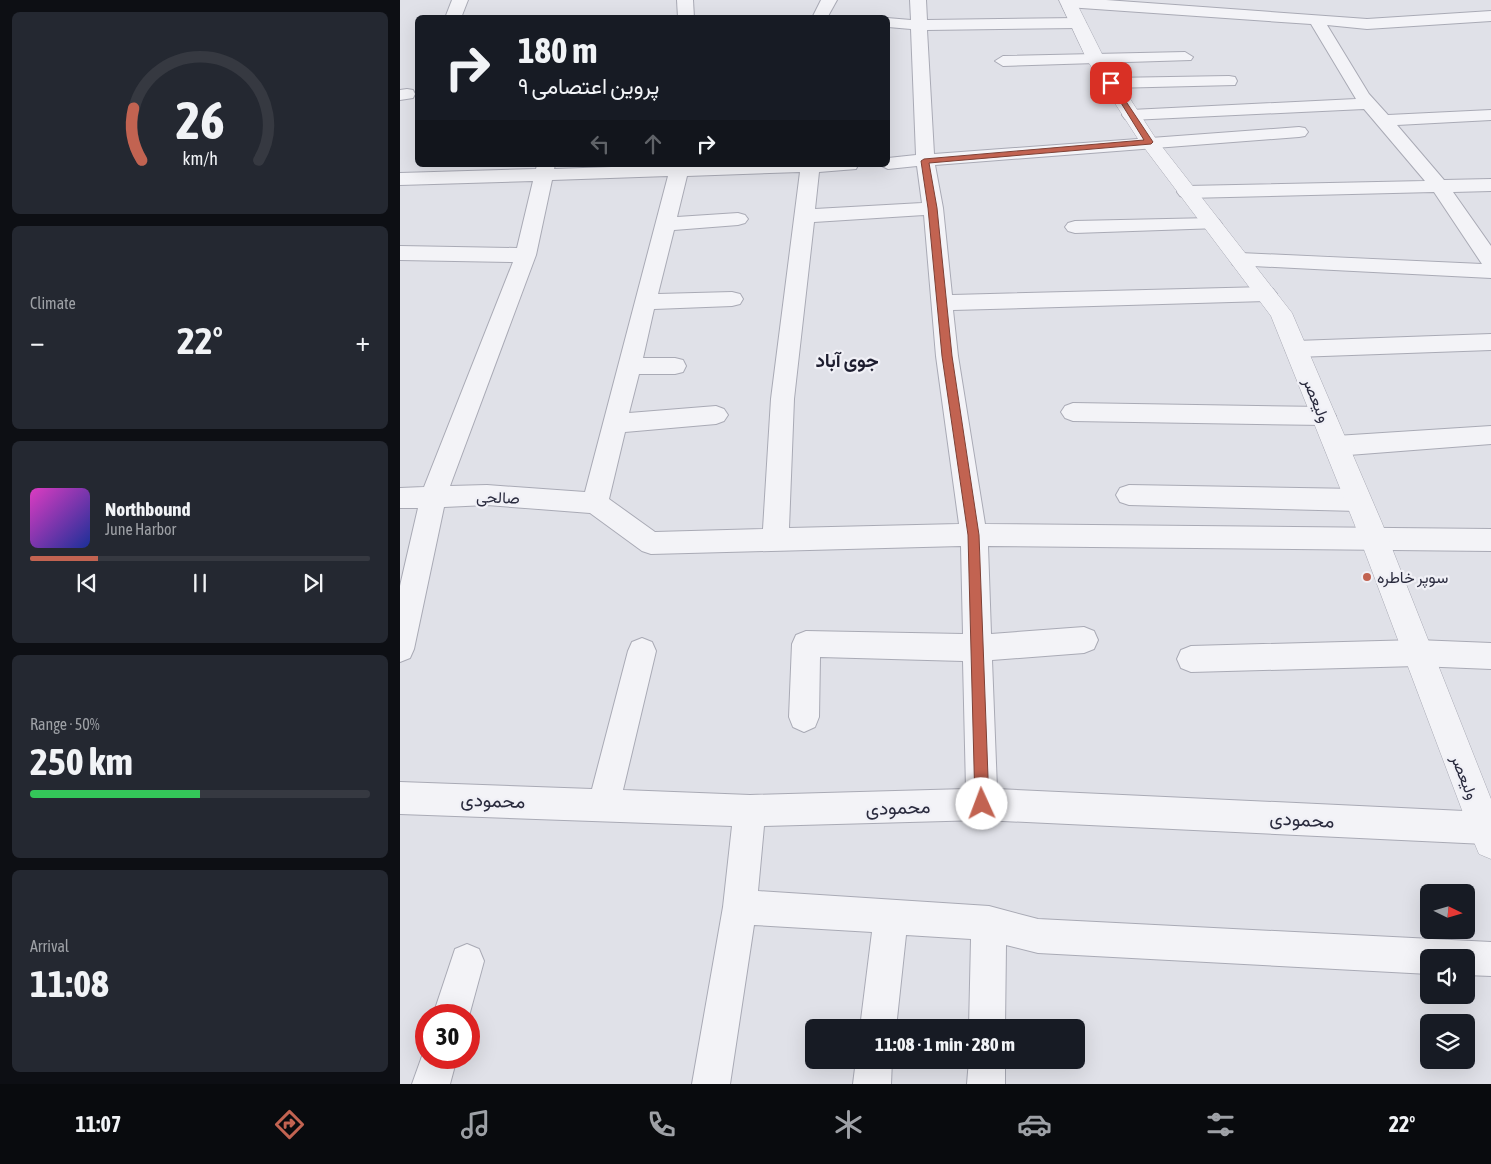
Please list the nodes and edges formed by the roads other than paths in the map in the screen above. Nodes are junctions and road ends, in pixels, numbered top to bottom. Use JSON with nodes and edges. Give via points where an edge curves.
{"nodes":[{"id":1,"x":460,"y":0,"type":"edge"},
{"id":2,"x":685,"y":0,"type":"edge"},
{"id":3,"x":828,"y":0,"type":"edge"},
{"id":4,"x":918,"y":0,"type":"edge"},
{"id":5,"x":1284,"y":0,"type":"edge"},
{"id":6,"x":1070,"y":8,"type":"edge"},
{"id":7,"x":454,"y":15,"type":"edge"},
{"id":8,"x":686,"y":15,"type":"edge"},
{"id":9,"x":824,"y":15,"type":"edge"},
{"id":10,"x":1265,"y":15,"type":"junction"},
{"id":11,"x":1491,"y":16,"type":"edge"},
{"id":12,"x":1316,"y":19,"type":"junction"},
{"id":13,"x":890,"y":22,"type":"edge"},
{"id":14,"x":1030,"y":24,"type":"junction"},
{"id":15,"x":920,"y":25,"type":"junction"},
{"id":16,"x":1035,"y":39,"type":"dead end"},
{"id":17,"x":1185,"y":57,"type":"dead end"},
{"id":18,"x":1096,"y":60,"type":"junction"},
{"id":19,"x":1003,"y":61,"type":"dead end"},
{"id":20,"x":1230,"y":81,"type":"dead end"},
{"id":21,"x":1111,"y":83,"type":"junction"},
{"id":22,"x":1369,"y":104,"type":"junction"},
{"id":23,"x":1131,"y":115,"type":"junction"},
{"id":24,"x":1491,"y":115,"type":"edge"},
{"id":25,"x":1383,"y":121,"type":"junction"},
{"id":26,"x":1299,"y":132,"type":"dead end"},
{"id":27,"x":1149,"y":142,"type":"junction"},
{"id":28,"x":924,"y":161,"type":"junction"},
{"id":29,"x":890,"y":163,"type":"edge"},
{"id":30,"x":745,"y":167,"type":"edge"},
{"id":31,"x":810,"y":167,"type":"edge"},
{"id":32,"x":680,"y":168,"type":"edge"},
{"id":33,"x":545,"y":170,"type":"edge"},
{"id":34,"x":400,"y":179,"type":"edge"},
{"id":35,"x":1491,"y":185,"type":"edge"},
{"id":36,"x":1440,"y":187,"type":"junction"},
{"id":37,"x":1187,"y":192,"type":"junction"},
{"id":38,"x":932,"y":208,"type":"junction"},
{"id":39,"x":803,"y":216,"type":"junction"},
{"id":40,"x":738,"y":219,"type":"dead end"},
{"id":41,"x":666,"y":224,"type":"junction"},
{"id":42,"x":1212,"y":224,"type":"junction"},
{"id":43,"x":1075,"y":227,"type":"dead end"},
{"id":44,"x":400,"y":253,"type":"edge"},
{"id":45,"x":526,"y":255,"type":"junction"},
{"id":46,"x":1240,"y":260,"type":"junction"},
{"id":47,"x":1491,"y":261,"type":"edge"},
{"id":48,"x":1491,"y":271,"type":"edge"},
{"id":49,"x":1266,"y":294,"type":"junction"},
{"id":50,"x":732,"y":299,"type":"dead end"},
{"id":51,"x":646,"y":302,"type":"junction"},
{"id":52,"x":942,"y":303,"type":"junction"},
{"id":53,"x":1491,"y":342,"type":"edge"},
{"id":54,"x":1296,"y":349,"type":"junction"},
{"id":55,"x":630,"y":366,"type":"junction"},
{"id":56,"x":675,"y":366,"type":"dead end"},
{"id":57,"x":1073,"y":412,"type":"dead end"},
{"id":58,"x":716,"y":415,"type":"dead end"},
{"id":59,"x":1324,"y":416,"type":"junction"},
{"id":60,"x":615,"y":424,"type":"junction"},
{"id":61,"x":1491,"y":435,"type":"edge"},
{"id":62,"x":1336,"y":446,"type":"junction"},
{"id":63,"x":1129,"y":495,"type":"dead end"},
{"id":64,"x":433,"y":497,"type":"junction"},
{"id":65,"x":400,"y":498,"type":"edge"},
{"id":66,"x":1358,"y":500,"type":"junction"},
{"id":67,"x":595,"y":503,"type":"junction"},
{"id":68,"x":974,"y":535,"type":"junction"},
{"id":69,"x":1374,"y":539,"type":"junction"},
{"id":70,"x":776,"y":540,"type":"junction"},
{"id":71,"x":1491,"y":540,"type":"edge"},
{"id":72,"x":1084,"y":640,"type":"dead end"},
{"id":73,"x":977,"y":648,"type":"junction"},
{"id":74,"x":400,"y":649,"type":"edge"},
{"id":75,"x":642,"y":651,"type":"dead end"},
{"id":76,"x":1417,"y":653,"type":"junction"},
{"id":77,"x":1491,"y":656,"type":"edge"},
{"id":78,"x":1191,"y":659,"type":"dead end"},
{"id":79,"x":804,"y":716,"type":"dead end"},
{"id":80,"x":400,"y":798,"type":"edge"},
{"id":81,"x":604,"y":804,"type":"junction"},
{"id":82,"x":982,"y":804,"type":"junction"},
{"id":83,"x":750,"y":811,"type":"junction"},
{"id":84,"x":1488,"y":835,"type":"edge"},
{"id":85,"x":740,"y":908,"type":"junction"},
{"id":86,"x":890,"y":917,"type":"junction"},
{"id":87,"x":989,"y":923,"type":"junction"},
{"id":88,"x":1420,"y":956,"type":"edge"},
{"id":89,"x":1475,"y":958,"type":"edge"},
{"id":90,"x":1491,"y":959,"type":"edge"},
{"id":91,"x":467,"y":961,"type":"dead end"},
{"id":92,"x":454,"y":1004,"type":"edge"},
{"id":93,"x":879,"y":1019,"type":"edge"},
{"id":94,"x":987,"y":1019,"type":"edge"},
{"id":95,"x":435,"y":1069,"type":"edge"},
{"id":96,"x":873,"y":1069,"type":"edge"},
{"id":97,"x":987,"y":1069,"type":"edge"},
{"id":98,"x":431,"y":1084,"type":"edge"},
{"id":99,"x":711,"y":1084,"type":"edge"},
{"id":100,"x":872,"y":1084,"type":"edge"},
{"id":101,"x":986,"y":1084,"type":"edge"}],
"edges":[{"from":1,"to":7,"type":"street"},
{"from":2,"to":8,"type":"street"},
{"from":3,"to":9,"type":"street"},
{"from":4,"to":15,"type":"street"},
{"from":5,"to":10,"type":"street"},
{"from":6,"to":10,"type":"street"},
{"from":6,"to":14,"type":"street"},
{"from":6,"to":18,"type":"street","name":"ولیعصر"},
{"from":10,"to":12,"type":"street"},
{"from":11,"to":12,"type":"street","via":[[1367,24]]},
{"from":12,"to":22,"type":"street"},
{"from":13,"to":15,"type":"street"},
{"from":14,"to":15,"type":"street"},
{"from":14,"to":16,"type":"street"},
{"from":15,"to":28,"type":"street"},
{"from":17,"to":18,"type":"street"},
{"from":18,"to":19,"type":"street"},
{"from":18,"to":21,"type":"street","name":"ولیعصر"},
{"from":20,"to":21,"type":"street"},
{"from":21,"to":23,"type":"street","name":"ولیعصر"},
{"from":22,"to":23,"type":"street"},
{"from":22,"to":25,"type":"street"},
{"from":23,"to":27,"type":"street","name":"ولیعصر"},
{"from":24,"to":25,"type":"street"},
{"from":25,"to":36,"type":"street"},
{"from":26,"to":27,"type":"street"},
{"from":27,"to":28,"type":"street"},
{"from":27,"to":37,"type":"street","name":"ولیعصر"},
{"from":28,"to":29,"type":"street"},
{"from":28,"to":38,"type":"street"},
{"from":30,"to":32,"type":"street"},
{"from":31,"to":39,"type":"street"},
{"from":32,"to":33,"type":"street"},
{"from":32,"to":41,"type":"street"},
{"from":33,"to":34,"type":"street"},
{"from":33,"to":45,"type":"street"},
{"from":35,"to":36,"type":"street"},
{"from":36,"to":37,"type":"street"},
{"from":36,"to":47,"type":"street"},
{"from":37,"to":42,"type":"street","name":"ولیعصر"},
{"from":38,"to":39,"type":"street"},
{"from":38,"to":52,"type":"street"},
{"from":39,"to":70,"type":"street","via":[[775,493]]},
{"from":40,"to":41,"type":"street"},
{"from":41,"to":51,"type":"street"},
{"from":42,"to":43,"type":"street"},
{"from":42,"to":46,"type":"street","name":"ولیعصر"},
{"from":44,"to":45,"type":"street"},
{"from":45,"to":64,"type":"street"},
{"from":46,"to":48,"type":"street"},
{"from":46,"to":49,"type":"street","name":"ولیعصر"},
{"from":49,"to":52,"type":"street"},
{"from":49,"to":54,"type":"street","name":"ولیعصر","via":[[1281,313]]},
{"from":50,"to":51,"type":"street"},
{"from":51,"to":55,"type":"street"},
{"from":52,"to":68,"type":"street"},
{"from":53,"to":54,"type":"street"},
{"from":54,"to":59,"type":"street","name":"ولیعصر"},
{"from":55,"to":56,"type":"street"},
{"from":55,"to":60,"type":"street"},
{"from":57,"to":59,"type":"street"},
{"from":58,"to":60,"type":"street"},
{"from":59,"to":62,"type":"street","name":"ولیعصر"},
{"from":60,"to":67,"type":"street"},
{"from":61,"to":62,"type":"street"},
{"from":62,"to":66,"type":"street","name":"ولیعصر"},
{"from":63,"to":66,"type":"street"},
{"from":64,"to":65,"type":"street","name":"صالحی"},
{"from":64,"to":67,"type":"street","name":"صالحی","via":[[487,495]]},
{"from":64,"to":74,"type":"street"},
{"from":66,"to":69,"type":"street","name":"ولیعصر"},
{"from":67,"to":70,"type":"street","via":[[651,543]]},
{"from":68,"to":69,"type":"street"},
{"from":68,"to":70,"type":"street"},
{"from":68,"to":73,"type":"street"},
{"from":69,"to":71,"type":"street"},
{"from":69,"to":76,"type":"street","name":"ولیعصر"},
{"from":72,"to":73,"type":"street"},
{"from":73,"to":79,"type":"street","via":[[806,644]]},
{"from":73,"to":82,"type":"street"},
{"from":75,"to":81,"type":"street"},
{"from":76,"to":77,"type":"street"},
{"from":76,"to":78,"type":"street"},
{"from":76,"to":84,"type":"street","name":"ولیعصر"},
{"from":80,"to":81,"type":"street","name":"محمودی"},
{"from":81,"to":83,"type":"street","name":"محمودی"},
{"from":82,"to":83,"type":"street","name":"محمودی"},
{"from":82,"to":84,"type":"street","name":"محمودی"},
{"from":83,"to":85,"type":"street"},
{"from":85,"to":86,"type":"street"},
{"from":85,"to":99,"type":"street"},
{"from":86,"to":87,"type":"street"},
{"from":86,"to":93,"type":"street"},
{"from":87,"to":88,"type":"street","via":[[1038,936]]},
{"from":87,"to":94,"type":"street"},
{"from":89,"to":90,"type":"street"},
{"from":91,"to":92,"type":"street"},
{"from":95,"to":98,"type":"street"},
{"from":96,"to":100,"type":"street"},
{"from":97,"to":101,"type":"street"}]}
